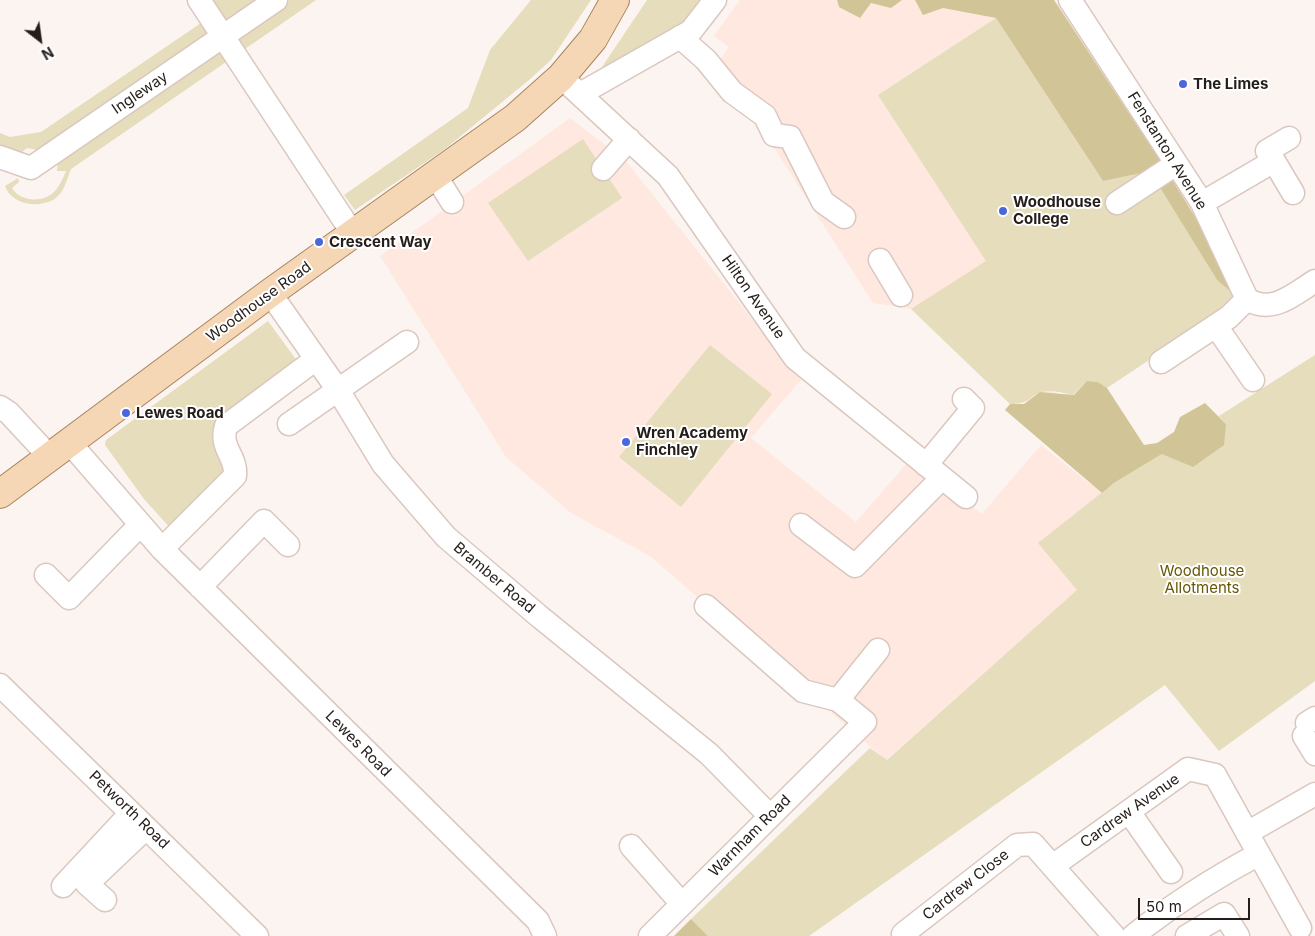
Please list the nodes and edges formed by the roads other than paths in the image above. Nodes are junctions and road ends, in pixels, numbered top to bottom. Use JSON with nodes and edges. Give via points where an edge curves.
{"nodes":[{"id":1,"x":199,"y":0,"type":"edge"},
{"id":2,"x":276,"y":0,"type":"edge"},
{"id":3,"x":615,"y":0,"type":"edge"},
{"id":4,"x":715,"y":0,"type":"edge"},
{"id":5,"x":1070,"y":0,"type":"edge"},
{"id":6,"x":223,"y":36,"type":"junction"},
{"id":7,"x":680,"y":37,"type":"junction"},
{"id":8,"x":570,"y":86,"type":"junction"},
{"id":9,"x":1289,"y":138,"type":"dead end"},
{"id":10,"x":629,"y":139,"type":"junction"},
{"id":11,"x":0,"y":157,"type":"edge"},
{"id":12,"x":1274,"y":161,"type":"junction"},
{"id":13,"x":1176,"y":164,"type":"junction"},
{"id":14,"x":603,"y":169,"type":"dead end"},
{"id":15,"x":435,"y":175,"type":"junction"},
{"id":16,"x":1293,"y":193,"type":"dead end"},
{"id":17,"x":452,"y":202,"type":"dead end"},
{"id":18,"x":1117,"y":203,"type":"dead end"},
{"id":19,"x":1202,"y":204,"type":"junction"},
{"id":20,"x":844,"y":218,"type":"dead end"},
{"id":21,"x":353,"y":234,"type":"junction"},
{"id":22,"x":880,"y":260,"type":"dead end"},
{"id":23,"x":1315,"y":281,"type":"edge"},
{"id":24,"x":270,"y":293,"type":"junction"},
{"id":25,"x":901,"y":295,"type":"dead end"},
{"id":26,"x":1252,"y":302,"type":"junction"},
{"id":27,"x":1216,"y":326,"type":"junction"},
{"id":28,"x":407,"y":342,"type":"dead end"},
{"id":29,"x":316,"y":359,"type":"junction"},
{"id":30,"x":1161,"y":362,"type":"dead end"},
{"id":31,"x":1253,"y":380,"type":"dead end"},
{"id":32,"x":338,"y":390,"type":"junction"},
{"id":33,"x":964,"y":399,"type":"dead end"},
{"id":34,"x":0,"y":407,"type":"edge"},
{"id":35,"x":289,"y":424,"type":"dead end"},
{"id":36,"x":59,"y":449,"type":"junction"},
{"id":37,"x":934,"y":471,"type":"junction"},
{"id":38,"x":0,"y":494,"type":"edge"},
{"id":39,"x":966,"y":497,"type":"dead end"},
{"id":40,"x":140,"y":525,"type":"junction"},
{"id":41,"x":801,"y":525,"type":"dead end"},
{"id":42,"x":288,"y":545,"type":"dead end"},
{"id":43,"x":162,"y":549,"type":"junction"},
{"id":44,"x":46,"y":575,"type":"dead end"},
{"id":45,"x":200,"y":588,"type":"junction"},
{"id":46,"x":706,"y":606,"type":"dead end"},
{"id":47,"x":878,"y":650,"type":"dead end"},
{"id":48,"x":0,"y":685,"type":"edge"},
{"id":49,"x":838,"y":700,"type":"junction"},
{"id":50,"x":1315,"y":794,"type":"edge"},
{"id":51,"x":1129,"y":812,"type":"junction"},
{"id":52,"x":770,"y":816,"type":"junction"},
{"id":53,"x":139,"y":820,"type":"junction"},
{"id":54,"x":1247,"y":833,"type":"junction"},
{"id":55,"x":631,"y":846,"type":"dead end"},
{"id":56,"x":1258,"y":854,"type":"junction"},
{"id":57,"x":1054,"y":865,"type":"junction"},
{"id":58,"x":1171,"y":872,"type":"dead end"},
{"id":59,"x":63,"y":886,"type":"dead end"},
{"id":60,"x":105,"y":900,"type":"dead end"},
{"id":61,"x":682,"y":904,"type":"junction"},
{"id":62,"x":1301,"y":928,"type":"edge"},
{"id":63,"x":1104,"y":932,"type":"edge"},
{"id":64,"x":903,"y":935,"type":"edge"},
{"id":65,"x":257,"y":936,"type":"edge"},
{"id":66,"x":545,"y":936,"type":"edge"},
{"id":67,"x":650,"y":936,"type":"edge"},
{"id":68,"x":1133,"y":936,"type":"edge"},
{"id":69,"x":1187,"y":936,"type":"edge"},
{"id":70,"x":1238,"y":936,"type":"edge"}],
"edges":[{"from":1,"to":6,"type":"street"},
{"from":2,"to":6,"type":"street","name":"Ingleway"},
{"from":3,"to":8,"type":"main road","name":"Woodhouse Road"},
{"from":4,"to":7,"type":"street","via":[[691,31]]},
{"from":5,"to":13,"type":"street","name":"Fenstanton Avenue"},
{"from":6,"to":11,"type":"street","name":"Ingleway","via":[[32,168]]},
{"from":6,"to":21,"type":"street"},
{"from":7,"to":8,"type":"street"},
{"from":7,"to":20,"type":"street","via":[[706,60],[732,92],[765,116],[774,135],[790,137],[823,202]]},
{"from":8,"to":10,"type":"street","name":"Hilton Avenue"},
{"from":8,"to":15,"type":"main road","name":"Woodhouse Road","via":[[515,118]]},
{"from":9,"to":12,"type":"street","via":[[1266,151]]},
{"from":10,"to":14,"type":"street"},
{"from":10,"to":37,"type":"street","name":"Hilton Avenue","via":[[668,176],[795,358]]},
{"from":12,"to":16,"type":"street"},
{"from":12,"to":19,"type":"street"},
{"from":13,"to":18,"type":"street"},
{"from":13,"to":19,"type":"street","name":"Fenstanton Avenue"},
{"from":15,"to":17,"type":"street"},
{"from":15,"to":21,"type":"main road","name":"Woodhouse Road"},
{"from":19,"to":26,"type":"street","name":"Fenstanton Avenue"},
{"from":21,"to":24,"type":"main road","name":"Woodhouse Road"},
{"from":22,"to":25,"type":"street"},
{"from":23,"to":26,"type":"street","via":[[1277,304]]},
{"from":24,"to":29,"type":"street","name":"Bramber Road"},
{"from":24,"to":36,"type":"main road","name":"Woodhouse Road"},
{"from":26,"to":27,"type":"street"},
{"from":27,"to":30,"type":"street"},
{"from":27,"to":31,"type":"street"},
{"from":28,"to":32,"type":"street"},
{"from":29,"to":32,"type":"street","name":"Bramber Road"},
{"from":29,"to":43,"type":"street","via":[[226,426],[224,445],[236,466],[235,476]]},
{"from":32,"to":35,"type":"street"},
{"from":32,"to":52,"type":"street","name":"Bramber Road","via":[[383,464],[446,537],[709,754]]},
{"from":33,"to":37,"type":"street","via":[[973,408]]},
{"from":34,"to":36,"type":"street","name":"Lewes Road"},
{"from":36,"to":38,"type":"main road","name":"Woodhouse Road"},
{"from":36,"to":40,"type":"street","name":"Lewes Road"},
{"from":37,"to":39,"type":"street","name":"Hilton Avenue"},
{"from":37,"to":41,"type":"street","via":[[855,566]]},
{"from":40,"to":43,"type":"street","name":"Lewes Road"},
{"from":40,"to":44,"type":"street","via":[[69,598]]},
{"from":42,"to":45,"type":"street","via":[[264,521]]},
{"from":43,"to":45,"type":"street","name":"Lewes Road"},
{"from":45,"to":66,"type":"street","name":"Lewes Road","via":[[538,921]]},
{"from":46,"to":49,"type":"street","via":[[803,691]]},
{"from":47,"to":49,"type":"street"},
{"from":48,"to":53,"type":"street","name":"Petworth Road"},
{"from":49,"to":52,"type":"street","name":"Warnham Road","via":[[865,722]]},
{"from":50,"to":54,"type":"street"},
{"from":51,"to":54,"type":"street","name":"Cardrew Avenue","via":[[1188,769],[1215,776]]},
{"from":51,"to":57,"type":"street","name":"Cardrew Avenue"},
{"from":51,"to":58,"type":"street"},
{"from":52,"to":61,"type":"street","name":"Warnham Road"},
{"from":53,"to":59,"type":"street"},
{"from":53,"to":60,"type":"street","via":[[87,884]]},
{"from":53,"to":65,"type":"street","name":"Petworth Road"},
{"from":54,"to":56,"type":"street","name":"Cardrew Avenue"},
{"from":55,"to":61,"type":"street"},
{"from":56,"to":62,"type":"street","name":"Cardrew Avenue"},
{"from":56,"to":68,"type":"street","via":[[1178,902]]},
{"from":57,"to":63,"type":"street","name":"Cardrew Close"},
{"from":57,"to":64,"type":"street","name":"Cardrew Close","via":[[1033,844],[1017,845]]},
{"from":61,"to":67,"type":"street","name":"Warnham Road"},
{"from":69,"to":70,"type":"street","via":[[1224,914]]}]}
